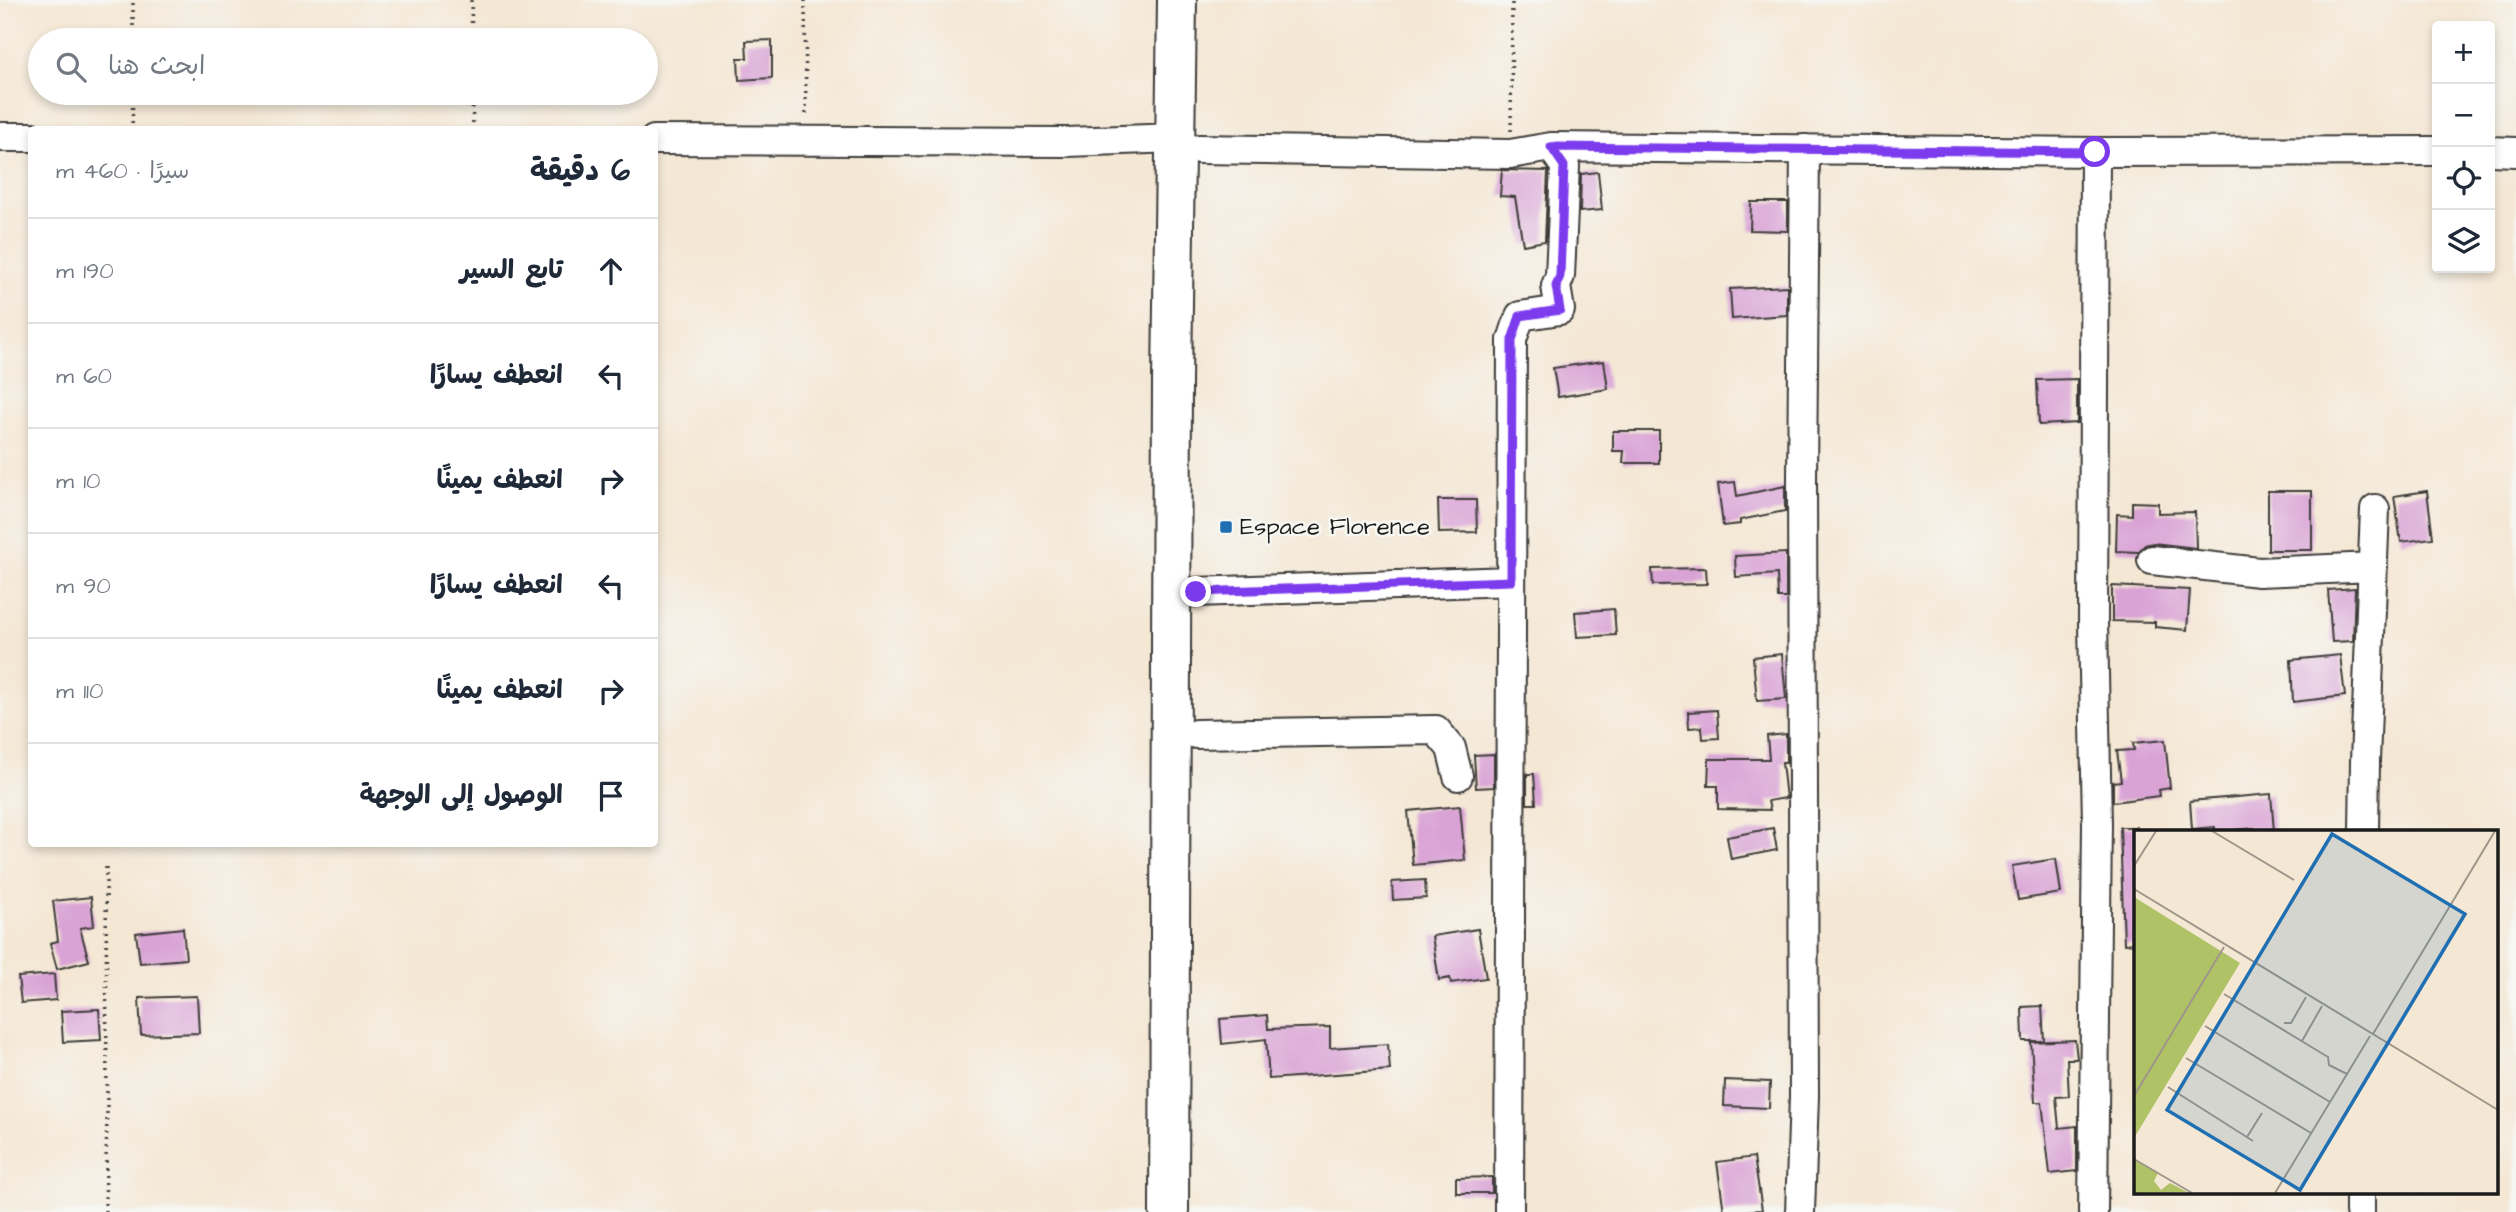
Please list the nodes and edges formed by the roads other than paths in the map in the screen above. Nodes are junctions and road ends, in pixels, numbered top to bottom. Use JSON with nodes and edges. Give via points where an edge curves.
{"nodes":[{"id":1,"x":1177,"y":0,"type":"edge"},
{"id":2,"x":1201,"y":0,"type":"edge"},
{"id":3,"x":28,"y":137,"type":"edge"},
{"id":4,"x":0,"y":138,"type":"edge"},
{"id":5,"x":658,"y":140,"type":"edge"},
{"id":6,"x":1187,"y":144,"type":"junction"},
{"id":7,"x":1551,"y":147,"type":"junction"},
{"id":8,"x":1805,"y":149,"type":"junction"},
{"id":9,"x":2432,"y":151,"type":"edge"},
{"id":10,"x":2495,"y":151,"type":"edge"},
{"id":11,"x":2095,"y":152,"type":"junction"},
{"id":12,"x":2516,"y":152,"type":"edge"},
{"id":13,"x":2375,"y":509,"type":"dead end"},
{"id":14,"x":2152,"y":559,"type":"dead end"},
{"id":15,"x":2372,"y":567,"type":"junction"},
{"id":16,"x":1511,"y":581,"type":"junction"},
{"id":17,"x":1196,"y":592,"type":"junction"},
{"id":18,"x":1196,"y":734,"type":"junction"},
{"id":19,"x":1458,"y":776,"type":"dead end"},
{"id":20,"x":2364,"y":830,"type":"edge"},
{"id":21,"x":2360,"y":1194,"type":"edge"},
{"id":22,"x":1169,"y":1212,"type":"edge"},
{"id":23,"x":1195,"y":1212,"type":"edge"},
{"id":24,"x":1509,"y":1212,"type":"edge"},
{"id":25,"x":1800,"y":1212,"type":"edge"},
{"id":26,"x":2093,"y":1212,"type":"edge"},
{"id":27,"x":2360,"y":1212,"type":"edge"}],
"edges":[{"from":1,"to":6,"type":"highway"},
{"from":2,"to":6,"type":"highway"},
{"from":3,"to":4,"type":"street"},
{"from":5,"to":6,"type":"street"},
{"from":6,"to":7,"type":"street","via":[[1510,154]]},
{"from":6,"to":17,"type":"highway"},
{"from":6,"to":22,"type":"highway","via":[[1172,409]]},
{"from":7,"to":8,"type":"street"},
{"from":7,"to":16,"type":"street","via":[[1564,166],[1556,286],[1560,310],[1520,316],[1512,340]]},
{"from":8,"to":11,"type":"street"},
{"from":8,"to":25,"type":"street"},
{"from":9,"to":11,"type":"street"},
{"from":10,"to":12,"type":"street"},
{"from":11,"to":26,"type":"street"},
{"from":13,"to":15,"type":"street"},
{"from":14,"to":15,"type":"street","via":[[2259,572]]},
{"from":15,"to":20,"type":"street"},
{"from":16,"to":17,"type":"street"},
{"from":16,"to":24,"type":"street"},
{"from":17,"to":18,"type":"highway"},
{"from":18,"to":19,"type":"street","via":[[1436,730],[1451,748]]},
{"from":18,"to":23,"type":"highway"},
{"from":21,"to":27,"type":"street"}]}
